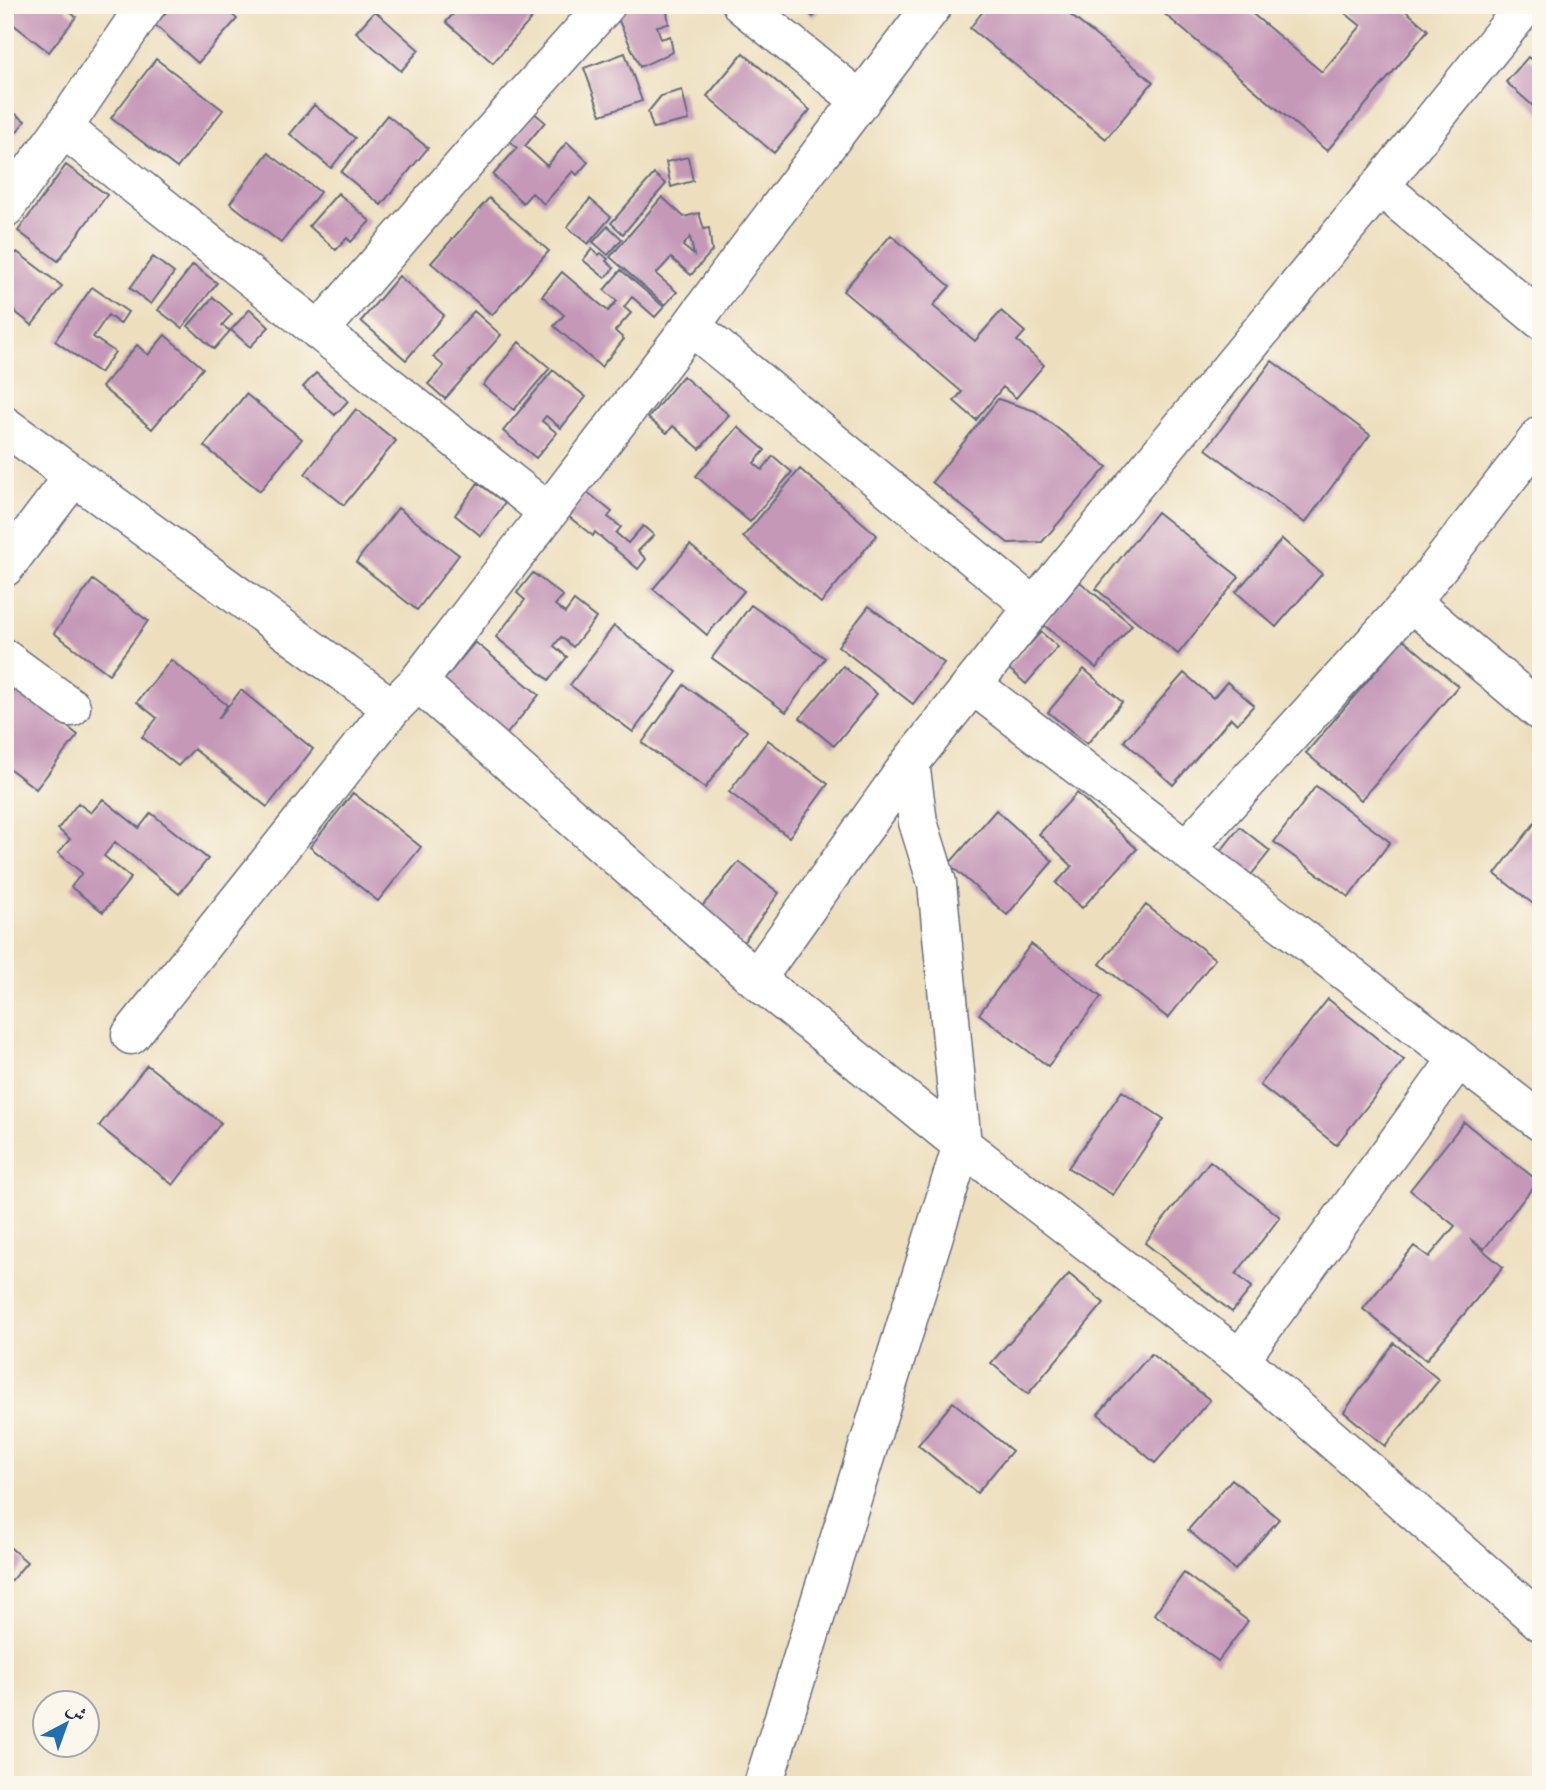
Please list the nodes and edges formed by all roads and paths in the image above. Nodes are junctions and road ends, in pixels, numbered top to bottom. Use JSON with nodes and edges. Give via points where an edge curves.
{"nodes":[{"id":1,"x":146,"y":5,"type":"edge"},
{"id":2,"x":606,"y":5,"type":"edge"},
{"id":3,"x":742,"y":5,"type":"edge"},
{"id":4,"x":933,"y":5,"type":"edge"},
{"id":5,"x":1525,"y":5,"type":"edge"},
{"id":6,"x":861,"y":100,"type":"junction"},
{"id":7,"x":63,"y":128,"type":"junction"},
{"id":8,"x":1380,"y":186,"type":"junction"},
{"id":9,"x":5,"y":208,"type":"edge"},
{"id":10,"x":1541,"y":320,"type":"edge"},
{"id":11,"x":691,"y":327,"type":"junction"},
{"id":12,"x":318,"y":331,"type":"junction"},
{"id":13,"x":5,"y":426,"type":"edge"},
{"id":14,"x":1541,"y":435,"type":"edge"},
{"id":15,"x":74,"y":476,"type":"junction"},
{"id":16,"x":548,"y":512,"type":"junction"},
{"id":17,"x":5,"y":567,"type":"edge"},
{"id":18,"x":1411,"y":602,"type":"junction"},
{"id":19,"x":1034,"y":607,"type":"junction"},
{"id":20,"x":5,"y":659,"type":"edge"},
{"id":21,"x":418,"y":682,"type":"junction"},
{"id":22,"x":973,"y":684,"type":"junction"},
{"id":23,"x":71,"y":707,"type":"dead end"},
{"id":24,"x":392,"y":708,"type":"junction"},
{"id":25,"x":1541,"y":712,"type":"edge"},
{"id":26,"x":910,"y":764,"type":"junction"},
{"id":27,"x":1187,"y":848,"type":"junction"},
{"id":28,"x":756,"y":979,"type":"junction"},
{"id":29,"x":131,"y":1035,"type":"dead end"},
{"id":30,"x":1458,"y":1059,"type":"junction"},
{"id":31,"x":1541,"y":1122,"type":"edge"},
{"id":32,"x":962,"y":1145,"type":"junction"},
{"id":33,"x":1240,"y":1359,"type":"junction"},
{"id":34,"x":1541,"y":1622,"type":"edge"},
{"id":35,"x":763,"y":1785,"type":"edge"}],
"edges":[{"from":1,"to":7,"type":"street"},
{"from":2,"to":12,"type":"street"},
{"from":3,"to":6,"type":"street"},
{"from":4,"to":6,"type":"street"},
{"from":5,"to":8,"type":"street"},
{"from":6,"to":11,"type":"street"},
{"from":7,"to":9,"type":"street"},
{"from":7,"to":12,"type":"street"},
{"from":8,"to":10,"type":"street"},
{"from":8,"to":19,"type":"street"},
{"from":11,"to":16,"type":"street"},
{"from":11,"to":19,"type":"street"},
{"from":12,"to":16,"type":"street"},
{"from":13,"to":15,"type":"street"},
{"from":14,"to":18,"type":"street"},
{"from":15,"to":17,"type":"street"},
{"from":15,"to":24,"type":"street"},
{"from":16,"to":21,"type":"street"},
{"from":18,"to":25,"type":"street"},
{"from":18,"to":27,"type":"street"},
{"from":19,"to":22,"type":"street"},
{"from":20,"to":23,"type":"street"},
{"from":21,"to":24,"type":"street"},
{"from":21,"to":28,"type":"street"},
{"from":22,"to":26,"type":"street"},
{"from":22,"to":27,"type":"street"},
{"from":24,"to":29,"type":"street"},
{"from":26,"to":28,"type":"street"},
{"from":26,"to":32,"type":"street","via":[[918,822],[937,883]]},
{"from":27,"to":30,"type":"street"},
{"from":28,"to":32,"type":"street"},
{"from":30,"to":31,"type":"street"},
{"from":30,"to":33,"type":"street"},
{"from":32,"to":33,"type":"street"},
{"from":32,"to":35,"type":"street"},
{"from":33,"to":34,"type":"street"}]}
